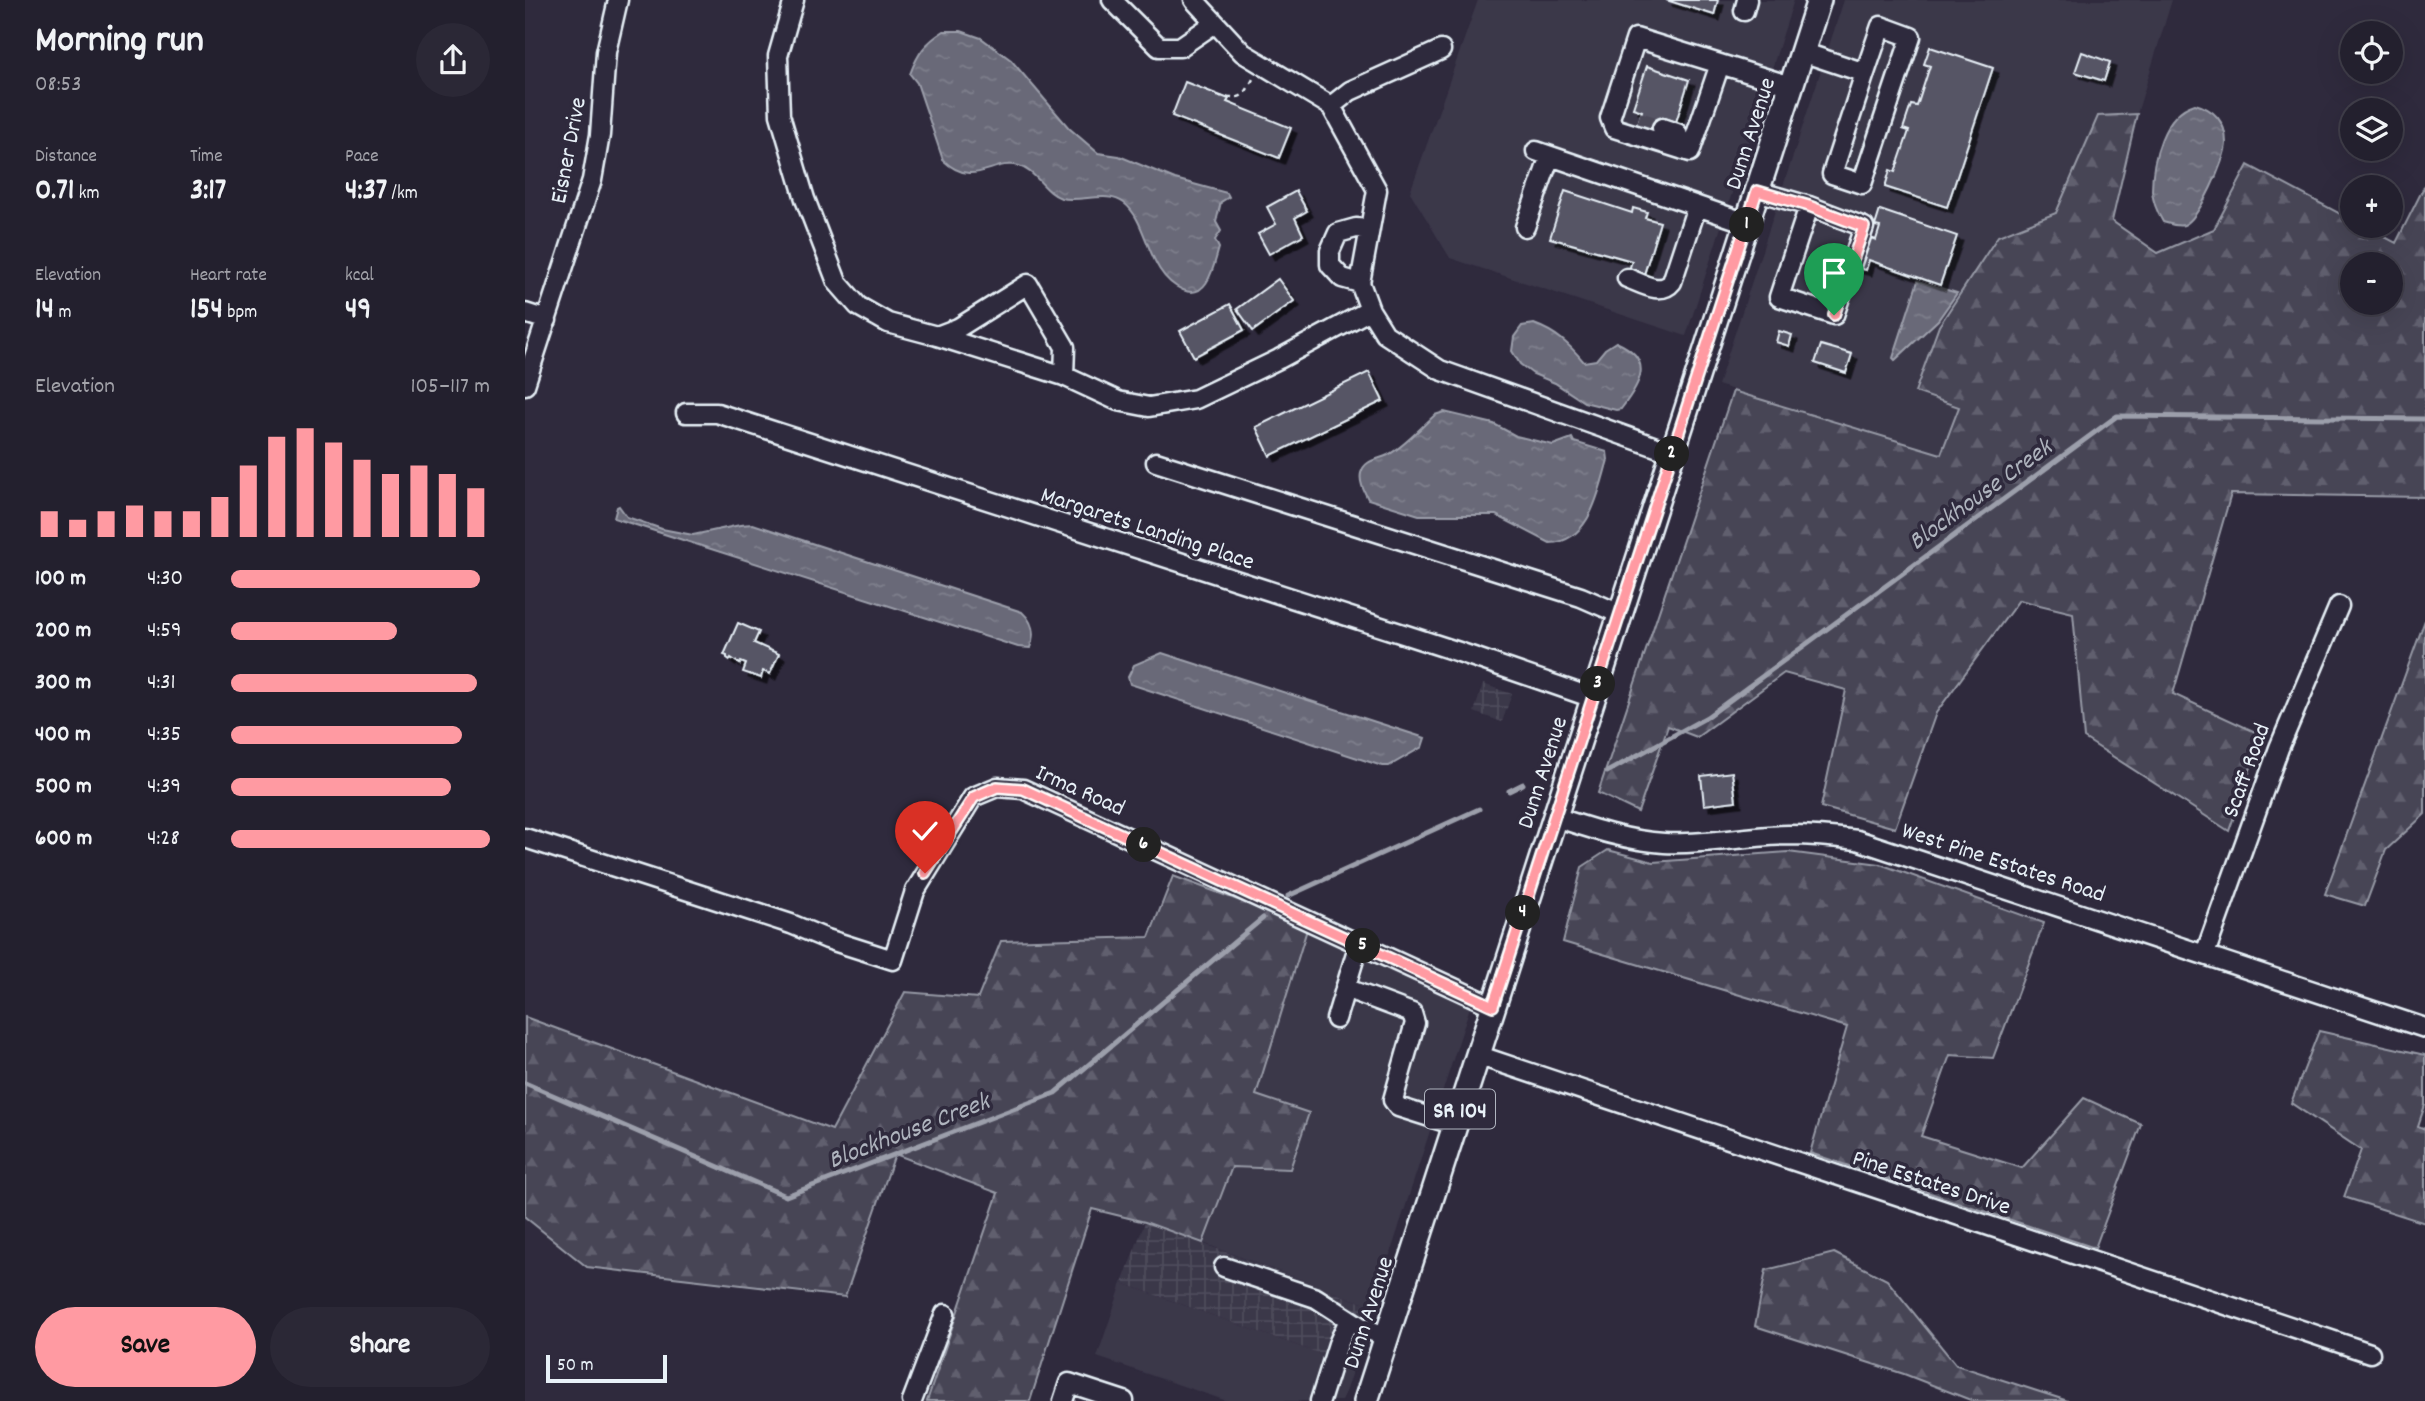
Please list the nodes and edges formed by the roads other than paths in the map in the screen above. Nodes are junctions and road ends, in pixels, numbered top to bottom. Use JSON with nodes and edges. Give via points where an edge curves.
{"nodes":[{"id":1,"x":618,"y":0,"type":"edge"},
{"id":2,"x":795,"y":0,"type":"edge"},
{"id":3,"x":1112,"y":0,"type":"edge"},
{"id":4,"x":1194,"y":0,"type":"edge"},
{"id":5,"x":1819,"y":0,"type":"edge"},
{"id":6,"x":1215,"y":23,"type":"junction"},
{"id":7,"x":1441,"y":50,"type":"dead end"},
{"id":8,"x":1802,"y":52,"type":"junction"},
{"id":9,"x":1720,"y":64,"type":"junction"},
{"id":10,"x":1865,"y":73,"type":"junction"},
{"id":11,"x":1791,"y":86,"type":"junction"},
{"id":12,"x":1331,"y":106,"type":"junction"},
{"id":13,"x":1638,"y":121,"type":"tunnel mouth"},
{"id":14,"x":1614,"y":128,"type":"junction"},
{"id":15,"x":1662,"y":128,"type":"tunnel mouth"},
{"id":16,"x":1683,"y":150,"type":"junction"},
{"id":17,"x":1757,"y":191,"type":"junction"},
{"id":18,"x":1697,"y":206,"type":"junction"},
{"id":19,"x":1809,"y":206,"type":"junction"},
{"id":20,"x":1747,"y":223,"type":"junction"},
{"id":21,"x":1525,"y":227,"type":"dead end"},
{"id":22,"x":1370,"y":229,"type":"junction"},
{"id":23,"x":1627,"y":278,"type":"dead end"},
{"id":24,"x":1360,"y":284,"type":"junction"},
{"id":25,"x":1370,"y":310,"type":"junction"},
{"id":26,"x":525,"y":313,"type":"edge"},
{"id":27,"x":547,"y":320,"type":"junction"},
{"id":28,"x":937,"y":335,"type":"junction"},
{"id":29,"x":1064,"y":376,"type":"junction"},
{"id":30,"x":525,"y":386,"type":"edge"},
{"id":31,"x":686,"y":414,"type":"dead end"},
{"id":32,"x":1672,"y":453,"type":"junction"},
{"id":33,"x":1156,"y":461,"type":"dead end"},
{"id":34,"x":2339,"y":606,"type":"dead end"},
{"id":35,"x":1620,"y":614,"type":"junction"},
{"id":36,"x":1593,"y":698,"type":"junction"},
{"id":37,"x":1555,"y":817,"type":"junction"},
{"id":38,"x":525,"y":838,"type":"edge"},
{"id":39,"x":1359,"y":943,"type":"junction"},
{"id":40,"x":2205,"y":954,"type":"junction"},
{"id":41,"x":1345,"y":988,"type":"junction"},
{"id":42,"x":1493,"y":1006,"type":"junction"},
{"id":43,"x":1336,"y":1018,"type":"dead end"},
{"id":44,"x":2425,"y":1028,"type":"edge"},
{"id":45,"x":1478,"y":1055,"type":"junction"},
{"id":46,"x":1455,"y":1125,"type":"junction"},
{"id":47,"x":1224,"y":1267,"type":"dead end"},
{"id":48,"x":945,"y":1314,"type":"dead end"},
{"id":49,"x":1349,"y":1320,"type":"junction"},
{"id":50,"x":1387,"y":1337,"type":"junction"},
{"id":51,"x":2370,"y":1353,"type":"dead end"},
{"id":52,"x":912,"y":1401,"type":"edge"},
{"id":53,"x":1063,"y":1401,"type":"edge"},
{"id":54,"x":1124,"y":1401,"type":"edge"},
{"id":55,"x":1320,"y":1401,"type":"edge"},
{"id":56,"x":1366,"y":1401,"type":"edge"}],
"edges":[{"from":1,"to":27,"type":"street","name":"Eisner Drive","via":[[606,52],[592,180]]},
{"from":2,"to":28,"type":"street","via":[[778,56],[780,115],[805,200],[837,282],[858,306],[888,323]]},
{"from":3,"to":6,"type":"street","via":[[1159,47],[1180,47]]},
{"from":4,"to":6,"type":"street"},
{"from":5,"to":8,"type":"main road","name":"Dunn Avenue","number":"SR 104"},
{"from":6,"to":12,"type":"street","via":[[1243,53]]},
{"from":7,"to":12,"type":"street","via":[[1350,91]]},
{"from":8,"to":10,"type":"street"},
{"from":8,"to":11,"type":"main road","name":"Dunn Avenue","number":"SR 104"},
{"from":9,"to":11,"type":"street"},
{"from":9,"to":14,"type":"street","via":[[1636,38],[1609,118]]},
{"from":9,"to":16,"type":"street","via":[[1690,152]]},
{"from":10,"to":10,"type":"street","via":[[1881,26],[1911,37],[1863,184],[1832,174]]},
{"from":11,"to":17,"type":"main road","name":"Dunn Avenue","number":"SR 104"},
{"from":12,"to":22,"type":"street","via":[[1377,191]]},
{"from":13,"to":14,"type":"street"},
{"from":14,"to":16,"type":"street"},
{"from":15,"to":16,"type":"street","via":[[1677,133]]},
{"from":17,"to":19,"type":"street"},
{"from":17,"to":20,"type":"main road","name":"Dunn Avenue","number":"SR 104"},
{"from":18,"to":20,"type":"street"},
{"from":18,"to":21,"type":"street","via":[[1543,154]]},
{"from":18,"to":23,"type":"street","via":[[1668,288],[1661,290]]},
{"from":19,"to":19,"type":"street","via":[[1864,227],[1834,315],[1779,297]]},
{"from":20,"to":32,"type":"main road","name":"Dunn Avenue","number":"SR 104"},
{"from":22,"to":24,"type":"street"},
{"from":22,"to":24,"type":"street","via":[[1338,233],[1329,251],[1336,272]]},
{"from":24,"to":25,"type":"street"},
{"from":25,"to":29,"type":"street","via":[[1196,399],[1149,407],[1118,401]]},
{"from":25,"to":32,"type":"street","via":[[1385,334],[1440,370]]},
{"from":26,"to":27,"type":"street"},
{"from":27,"to":30,"type":"street","name":"Eisner Drive"},
{"from":28,"to":29,"type":"street"},
{"from":28,"to":29,"type":"street","via":[[958,328],[1028,284],[1065,347]]},
{"from":31,"to":36,"type":"street","name":"Margarets Landing Place","via":[[717,413]]},
{"from":32,"to":35,"type":"main road","name":"Dunn Avenue","number":"SR 104"},
{"from":33,"to":35,"type":"street","via":[[1569,593]]},
{"from":34,"to":40,"type":"street","name":"Scaff Road","via":[[2279,748]]},
{"from":35,"to":36,"type":"main road","name":"Dunn Avenue","number":"SR 104"},
{"from":36,"to":37,"type":"main road","name":"Dunn Avenue","number":"SR 104"},
{"from":37,"to":40,"type":"street","name":"West Pine Estates Road","via":[[1665,843],[1786,835],[1857,840]]},
{"from":37,"to":42,"type":"main road","name":"Dunn Avenue","number":"SR 104"},
{"from":38,"to":39,"type":"street","name":"Irma Road","via":[[893,960],[915,891],[974,797],[1010,787]]},
{"from":39,"to":41,"type":"street"},
{"from":39,"to":42,"type":"street","name":"Irma Road"},
{"from":40,"to":44,"type":"street","name":"West Pine Estates Road"},
{"from":41,"to":43,"type":"street"},
{"from":41,"to":46,"type":"street","via":[[1412,1013],[1415,1023],[1393,1100],[1398,1107]]},
{"from":42,"to":45,"type":"main road","name":"Dunn Avenue","number":"SR 104"},
{"from":45,"to":46,"type":"main road","name":"Dunn Avenue","number":"SR 104"},
{"from":45,"to":51,"type":"street","name":"Pine Estates Drive"},
{"from":46,"to":50,"type":"main road","name":"Dunn Avenue","number":"SR 104"},
{"from":47,"to":49,"type":"street","via":[[1316,1298]]},
{"from":48,"to":52,"type":"street"},
{"from":49,"to":50,"type":"street"},
{"from":49,"to":55,"type":"street"},
{"from":50,"to":56,"type":"main road","name":"Dunn Avenue","number":"SR 104"},
{"from":53,"to":54,"type":"street","via":[[1069,1382]]}]}
